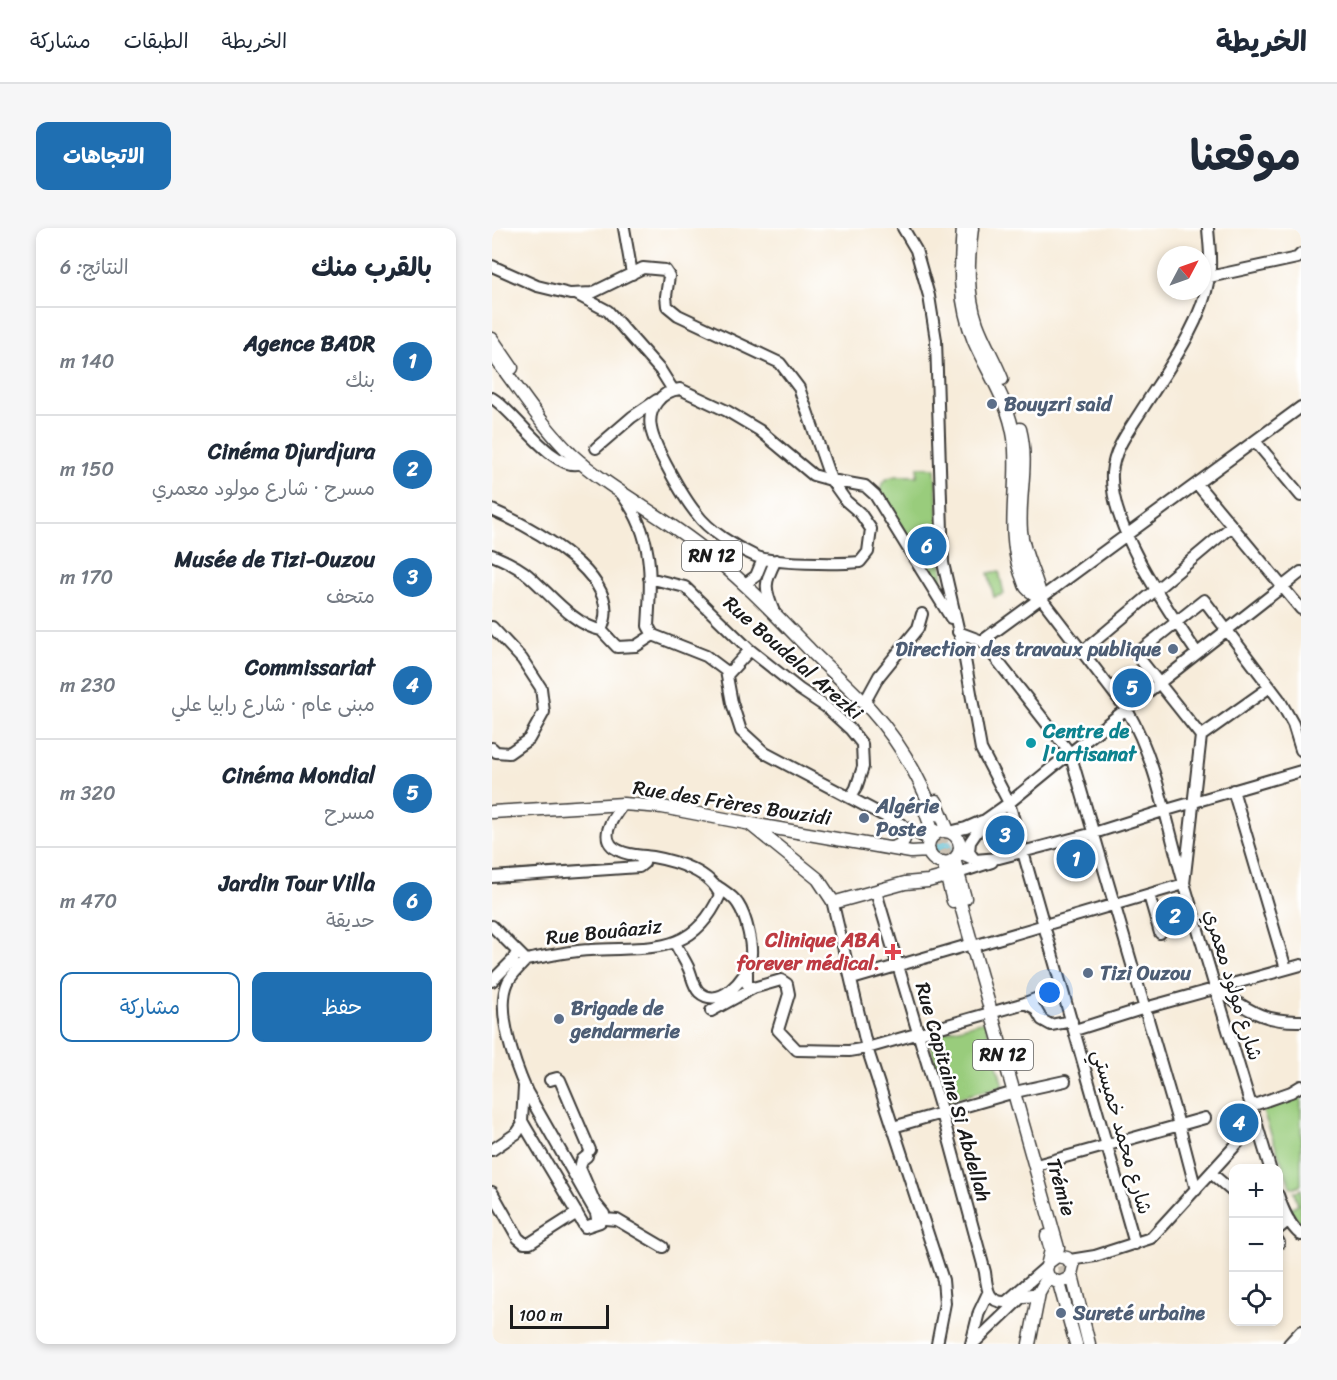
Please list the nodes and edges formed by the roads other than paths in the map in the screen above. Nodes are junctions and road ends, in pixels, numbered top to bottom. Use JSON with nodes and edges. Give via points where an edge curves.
{"nodes":[{"id":1,"x":624,"y":228,"type":"edge"},
{"id":2,"x":903,"y":228,"type":"edge"},
{"id":3,"x":963,"y":228,"type":"edge"},
{"id":4,"x":972,"y":228,"type":"edge"},
{"id":5,"x":1208,"y":228,"type":"edge"},
{"id":6,"x":1208,"y":246,"type":"edge"},
{"id":7,"x":1301,"y":254,"type":"edge"},
{"id":8,"x":492,"y":266,"type":"edge"},
{"id":9,"x":632,"y":274,"type":"junction"},
{"id":10,"x":1211,"y":277,"type":"edge"},
{"id":11,"x":576,"y":293,"type":"junction"},
{"id":12,"x":1202,"y":300,"type":"edge"},
{"id":13,"x":492,"y":339,"type":"edge"},
{"id":14,"x":492,"y":354,"type":"edge"},
{"id":15,"x":492,"y":365,"type":"edge"},
{"id":16,"x":673,"y":390,"type":"junction"},
{"id":17,"x":493,"y":398,"type":"edge"},
{"id":18,"x":659,"y":399,"type":"junction"},
{"id":19,"x":1301,"y":407,"type":"edge"},
{"id":20,"x":553,"y":435,"type":"junction"},
{"id":21,"x":1255,"y":441,"type":"junction"},
{"id":22,"x":596,"y":448,"type":"dead end"},
{"id":23,"x":582,"y":463,"type":"junction"},
{"id":24,"x":831,"y":480,"type":"junction"},
{"id":25,"x":1197,"y":484,"type":"junction"},
{"id":26,"x":620,"y":491,"type":"junction"},
{"id":27,"x":1301,"y":496,"type":"edge"},
{"id":28,"x":492,"y":510,"type":"edge"},
{"id":29,"x":657,"y":516,"type":"junction"},
{"id":30,"x":1232,"y":526,"type":"junction"},
{"id":31,"x":642,"y":528,"type":"junction"},
{"id":32,"x":1127,"y":534,"type":"junction"},
{"id":33,"x":492,"y":555,"type":"edge"},
{"id":34,"x":763,"y":559,"type":"junction"},
{"id":35,"x":776,"y":561,"type":"junction"},
{"id":36,"x":1301,"y":572,"type":"edge"},
{"id":37,"x":649,"y":578,"type":"junction"},
{"id":38,"x":745,"y":584,"type":"junction"},
{"id":39,"x":1282,"y":587,"type":"junction"},
{"id":40,"x":1156,"y":590,"type":"junction"},
{"id":41,"x":1041,"y":598,"type":"junction"},
{"id":42,"x":1301,"y":609,"type":"edge"},
{"id":43,"x":922,"y":614,"type":"dead end"},
{"id":44,"x":776,"y":615,"type":"junction"},
{"id":45,"x":1176,"y":621,"type":"junction"},
{"id":46,"x":492,"y":627,"type":"edge"},
{"id":47,"x":601,"y":630,"type":"junction"},
{"id":48,"x":1226,"y":630,"type":"junction"},
{"id":49,"x":958,"y":632,"type":"junction"},
{"id":50,"x":653,"y":635,"type":"junction"},
{"id":51,"x":982,"y":641,"type":"junction"},
{"id":52,"x":750,"y":650,"type":"junction"},
{"id":53,"x":1082,"y":652,"type":"junction"},
{"id":54,"x":1197,"y":653,"type":"junction"},
{"id":55,"x":728,"y":674,"type":"junction"},
{"id":56,"x":1158,"y":684,"type":"junction"},
{"id":57,"x":1270,"y":687,"type":"junction"},
{"id":58,"x":861,"y":696,"type":"junction"},
{"id":59,"x":1127,"y":710,"type":"junction"},
{"id":60,"x":1201,"y":736,"type":"junction"},
{"id":61,"x":492,"y":748,"type":"edge"},
{"id":62,"x":1301,"y":750,"type":"edge"},
{"id":63,"x":1070,"y":753,"type":"junction"},
{"id":64,"x":1301,"y":771,"type":"edge"},
{"id":65,"x":1233,"y":790,"type":"junction"},
{"id":66,"x":850,"y":798,"type":"junction"},
{"id":67,"x":1194,"y":802,"type":"junction"},
{"id":68,"x":623,"y":804,"type":"junction"},
{"id":69,"x":1010,"y":804,"type":"junction"},
{"id":70,"x":1163,"y":811,"type":"junction"},
{"id":71,"x":492,"y":812,"type":"edge"},
{"id":72,"x":985,"y":820,"type":"junction"},
{"id":73,"x":750,"y":824,"type":"junction"},
{"id":74,"x":902,"y":825,"type":"junction"},
{"id":75,"x":952,"y":831,"type":"junction"},
{"id":76,"x":1094,"y":833,"type":"junction"},
{"id":77,"x":928,"y":844,"type":"junction"},
{"id":78,"x":889,"y":848,"type":"junction"},
{"id":79,"x":1023,"y":852,"type":"junction"},
{"id":80,"x":636,"y":855,"type":"junction"},
{"id":81,"x":999,"y":858,"type":"junction"},
{"id":82,"x":949,"y":859,"type":"junction"},
{"id":83,"x":975,"y":860,"type":"junction"},
{"id":84,"x":952,"y":874,"type":"junction"},
{"id":85,"x":492,"y":877,"type":"edge"},
{"id":86,"x":923,"y":881,"type":"junction"},
{"id":87,"x":1184,"y":884,"type":"junction"},
{"id":88,"x":716,"y":885,"type":"junction"},
{"id":89,"x":876,"y":891,"type":"junction"},
{"id":90,"x":957,"y":892,"type":"dead end"},
{"id":91,"x":1149,"y":895,"type":"junction"},
{"id":92,"x":832,"y":900,"type":"junction"},
{"id":93,"x":1114,"y":906,"type":"junction"},
{"id":94,"x":1044,"y":924,"type":"junction"},
{"id":95,"x":492,"y":926,"type":"edge"},
{"id":96,"x":1160,"y":933,"type":"dead end"},
{"id":97,"x":675,"y":943,"type":"junction"},
{"id":98,"x":971,"y":946,"type":"junction"},
{"id":99,"x":521,"y":956,"type":"junction"},
{"id":100,"x":1301,"y":965,"type":"edge"},
{"id":101,"x":897,"y":966,"type":"junction"},
{"id":102,"x":1286,"y":969,"type":"junction"},
{"id":103,"x":747,"y":972,"type":"junction"},
{"id":104,"x":979,"y":975,"type":"junction"},
{"id":105,"x":852,"y":979,"type":"junction"},
{"id":106,"x":492,"y":981,"type":"edge"},
{"id":107,"x":753,"y":988,"type":"junction"},
{"id":108,"x":1216,"y":989,"type":"junction"},
{"id":109,"x":1046,"y":995,"type":"dead end"},
{"id":110,"x":1025,"y":1003,"type":"junction"},
{"id":111,"x":1144,"y":1008,"type":"junction"},
{"id":112,"x":711,"y":1011,"type":"dead end"},
{"id":113,"x":990,"y":1014,"type":"junction"},
{"id":114,"x":1301,"y":1021,"type":"edge"},
{"id":115,"x":1073,"y":1026,"type":"junction"},
{"id":116,"x":917,"y":1033,"type":"junction"},
{"id":117,"x":867,"y":1048,"type":"junction"},
{"id":118,"x":550,"y":1080,"type":"dead end"},
{"id":119,"x":1065,"y":1081,"type":"dead end"},
{"id":120,"x":524,"y":1086,"type":"junction"},
{"id":121,"x":1301,"y":1086,"type":"edge"},
{"id":122,"x":1015,"y":1092,"type":"junction"},
{"id":123,"x":1251,"y":1106,"type":"junction"},
{"id":124,"x":942,"y":1113,"type":"junction"},
{"id":125,"x":1205,"y":1118,"type":"dead end"},
{"id":126,"x":1256,"y":1123,"type":"junction"},
{"id":127,"x":524,"y":1124,"type":"junction"},
{"id":128,"x":1179,"y":1125,"type":"junction"},
{"id":129,"x":893,"y":1127,"type":"junction"},
{"id":130,"x":1027,"y":1135,"type":"junction"},
{"id":131,"x":1107,"y":1145,"type":"junction"},
{"id":132,"x":492,"y":1150,"type":"edge"},
{"id":133,"x":1040,"y":1164,"type":"junction"},
{"id":134,"x":1269,"y":1164,"type":"edge"},
{"id":135,"x":1211,"y":1173,"type":"junction"},
{"id":136,"x":1229,"y":1189,"type":"edge"},
{"id":137,"x":1196,"y":1190,"type":"junction"},
{"id":138,"x":492,"y":1192,"type":"edge"},
{"id":139,"x":1283,"y":1206,"type":"edge"},
{"id":140,"x":577,"y":1213,"type":"junction"},
{"id":141,"x":602,"y":1219,"type":"junction"},
{"id":142,"x":1289,"y":1220,"type":"junction"},
{"id":143,"x":1283,"y":1225,"type":"edge"},
{"id":144,"x":1301,"y":1235,"type":"edge"},
{"id":145,"x":1135,"y":1245,"type":"junction"},
{"id":146,"x":663,"y":1247,"type":"dead end"},
{"id":147,"x":1068,"y":1263,"type":"junction"},
{"id":148,"x":1054,"y":1276,"type":"junction"},
{"id":149,"x":1024,"y":1296,"type":"junction"},
{"id":150,"x":992,"y":1297,"type":"junction"},
{"id":151,"x":1037,"y":1303,"type":"junction"},
{"id":152,"x":1034,"y":1322,"type":"junction"},
{"id":153,"x":1301,"y":1331,"type":"edge"},
{"id":154,"x":938,"y":1344,"type":"edge"},
{"id":155,"x":972,"y":1344,"type":"edge"},
{"id":156,"x":1029,"y":1344,"type":"edge"},
{"id":157,"x":1076,"y":1344,"type":"edge"},
{"id":158,"x":1084,"y":1344,"type":"edge"},
{"id":159,"x":1089,"y":1344,"type":"edge"},
{"id":160,"x":1289,"y":1344,"type":"edge"}],
"edges":[{"from":1,"to":9,"type":"street"},
{"from":2,"to":49,"type":"street","via":[[916,250],[936,340],[943,563]]},
{"from":3,"to":41,"type":"main road","via":[[960,280],[964,309],[975,343],[1002,396],[1014,438],[1014,549],[1026,588]]},
{"from":4,"to":41,"type":"main road","via":[[970,292],[977,324],[1009,393],[1022,434],[1025,476],[1021,529]]},
{"from":5,"to":6,"type":"street"},
{"from":7,"to":10,"type":"street"},
{"from":8,"to":11,"type":"street","via":[[537,286]]},
{"from":9,"to":11,"type":"street","via":[[592,293]]},
{"from":9,"to":24,"type":"street","via":[[643,268],[665,270],[669,276],[667,306],[678,315],[780,363],[799,388]]},
{"from":11,"to":16,"type":"street","via":[[608,311]]},
{"from":12,"to":32,"type":"street","via":[[1188,334],[1118,447],[1113,491]]},
{"from":13,"to":20,"type":"main road","via":[[549,422]]},
{"from":14,"to":20,"type":"main road","number":"RN 12"},
{"from":15,"to":20,"type":"main road","via":[[538,423]]},
{"from":16,"to":18,"type":"street"},
{"from":16,"to":24,"type":"street","via":[[693,394],[727,411],[759,430],[813,476]]},
{"from":17,"to":23,"type":"street","via":[[551,454],[570,465]]},
{"from":18,"to":22,"type":"street"},
{"from":18,"to":34,"type":"street","via":[[650,414],[651,428],[692,508],[719,534]]},
{"from":19,"to":21,"type":"street"},
{"from":20,"to":23,"type":"main road","number":"RN 12"},
{"from":21,"to":25,"type":"street"},
{"from":21,"to":27,"type":"street"},
{"from":23,"to":26,"type":"main road","number":"RN 12"},
{"from":24,"to":35,"type":"street","via":[[871,529],[868,552],[860,562],[844,564]]},
{"from":24,"to":49,"type":"street","via":[[865,486],[875,495]]},
{"from":25,"to":30,"type":"street"},
{"from":25,"to":32,"type":"street"},
{"from":26,"to":29,"type":"main road","number":"RN 12"},
{"from":26,"to":31,"type":"street"},
{"from":28,"to":47,"type":"street","via":[[550,541],[583,568],[605,601],[606,620]]},
{"from":29,"to":31,"type":"street"},
{"from":29,"to":38,"type":"main road","number":"RN 12"},
{"from":30,"to":39,"type":"street"},
{"from":30,"to":40,"type":"street"},
{"from":31,"to":37,"type":"street"},
{"from":32,"to":40,"type":"street"},
{"from":32,"to":41,"type":"street"},
{"from":33,"to":47,"type":"street","via":[[526,574],[591,629]]},
{"from":34,"to":35,"type":"street"},
{"from":34,"to":38,"type":"street","via":[[756,576]]},
{"from":35,"to":44,"type":"street","via":[[767,576],[766,593]]},
{"from":36,"to":39,"type":"street"},
{"from":37,"to":50,"type":"street","via":[[648,626]]},
{"from":37,"to":52,"type":"street","name":"Rue Boudelal Arezki","via":[[685,587]]},
{"from":38,"to":44,"type":"main road","number":"RN 12"},
{"from":39,"to":42,"type":"street"},
{"from":39,"to":48,"type":"street"},
{"from":40,"to":45,"type":"street"},
{"from":40,"to":53,"type":"street"},
{"from":41,"to":51,"type":"street"},
{"from":41,"to":53,"type":"street","name":"شارع مولود معمري"},
{"from":43,"to":58,"type":"street","via":[[918,628]]},
{"from":44,"to":58,"type":"main road","number":"RN 12"},
{"from":45,"to":48,"type":"street","via":[[1204,600]]},
{"from":45,"to":54,"type":"street"},
{"from":45,"to":56,"type":"street","via":[[1136,654]]},
{"from":46,"to":61,"type":"street","via":[[522,659],[541,688],[544,712],[529,739],[510,753]]},
{"from":47,"to":50,"type":"street","via":[[617,647],[636,646]]},
{"from":48,"to":54,"type":"street"},
{"from":48,"to":57,"type":"street"},
{"from":49,"to":51,"type":"street"},
{"from":49,"to":69,"type":"street","name":"شارع محمد خميستي","via":[[981,749]]},
{"from":50,"to":55,"type":"street","via":[[706,656]]},
{"from":51,"to":63,"type":"street"},
{"from":52,"to":55,"type":"street"},
{"from":52,"to":66,"type":"street","name":"Rue Boudelal Arezki","via":[[826,707],[862,744],[863,767]]},
{"from":53,"to":59,"type":"street","name":"شارع مولود معمري"},
{"from":54,"to":56,"type":"street"},
{"from":55,"to":66,"type":"street","via":[[741,731],[765,753]]},
{"from":56,"to":59,"type":"street"},
{"from":56,"to":60,"type":"street"},
{"from":57,"to":60,"type":"street"},
{"from":57,"to":62,"type":"street","via":[[1287,712]]},
{"from":58,"to":75,"type":"main road","number":"RN 12","via":[[902,749],[937,814]]},
{"from":58,"to":77,"type":"main road","via":[[862,707],[901,759],[921,799]]},
{"from":59,"to":63,"type":"street"},
{"from":59,"to":70,"type":"street","name":"شارع مولود معمري","via":[[1149,758]]},
{"from":60,"to":67,"type":"street"},
{"from":63,"to":69,"type":"street"},
{"from":63,"to":76,"type":"street"},
{"from":64,"to":65,"type":"street"},
{"from":65,"to":67,"type":"street"},
{"from":65,"to":102,"type":"street"},
{"from":66,"to":74,"type":"street"},
{"from":67,"to":70,"type":"street"},
{"from":67,"to":87,"type":"street"},
{"from":68,"to":71,"type":"main road","name":"Rue des Frères Bouzidi"},
{"from":68,"to":73,"type":"main road","name":"Rue des Frères Bouzidi","via":[[662,807]]},
{"from":68,"to":80,"type":"street","via":[[611,819],[607,833],[610,844]]},
{"from":69,"to":72,"type":"street"},
{"from":69,"to":79,"type":"street","name":"شارع محمد خميستي"},
{"from":70,"to":76,"type":"street"},
{"from":70,"to":87,"type":"street","name":"شارع مولود معمري"},
{"from":72,"to":75,"type":"street"},
{"from":72,"to":83,"type":"street","via":[[970,842],[969,852]]},
{"from":73,"to":78,"type":"main road","name":"Rue des Frères Bouzidi"},
{"from":73,"to":92,"type":"main road","via":[[821,881]]},
{"from":74,"to":77,"type":"street"},
{"from":74,"to":78,"type":"main road","via":[[904,841]]},
{"from":75,"to":77,"type":"main road","via":[[939,832]]},
{"from":75,"to":82,"type":"main road","via":[[958,840]]},
{"from":76,"to":79,"type":"street"},
{"from":76,"to":93,"type":"street"},
{"from":77,"to":78,"type":"main road","name":"Rue des Frères Bouzidi"},
{"from":77,"to":82,"type":"main road","via":[[933,857]]},
{"from":77,"to":86,"type":"main road","via":[[930,867]]},
{"from":79,"to":81,"type":"street"},
{"from":79,"to":94,"type":"street","name":"شارع محمد خميستي"},
{"from":80,"to":85,"type":"street","via":[[644,863],[639,867]]},
{"from":80,"to":88,"type":"street","via":[[703,874]]},
{"from":81,"to":83,"type":"street"},
{"from":81,"to":84,"type":"street","via":[[979,868]]},
{"from":82,"to":83,"type":"street"},
{"from":82,"to":84,"type":"main road"},
{"from":82,"to":86,"type":"main road"},
{"from":84,"to":86,"type":"main road"},
{"from":84,"to":98,"type":"main road"},
{"from":86,"to":89,"type":"main road"},
{"from":87,"to":91,"type":"street"},
{"from":87,"to":108,"type":"street","name":"شارع مولود معمري"},
{"from":88,"to":97,"type":"street","name":"Rue Bouâaziz","via":[[720,895],[714,909],[695,931]]},
{"from":88,"to":103,"type":"street","via":[[735,900],[744,915],[751,955]]},
{"from":89,"to":92,"type":"main road","via":[[838,902]]},
{"from":89,"to":101,"type":"street","name":"Rue Capitaine Si Abdellah"},
{"from":90,"to":104,"type":"main road","number":"RN 12"},
{"from":91,"to":93,"type":"street"},
{"from":91,"to":96,"type":"street"},
{"from":92,"to":105,"type":"street"},
{"from":93,"to":94,"type":"street"},
{"from":93,"to":111,"type":"street"},
{"from":94,"to":98,"type":"street"},
{"from":94,"to":115,"type":"street","name":"شارع محمد خميستي"},
{"from":95,"to":99,"type":"street"},
{"from":97,"to":99,"type":"street","name":"Rue Bouâaziz"},
{"from":97,"to":103,"type":"street","via":[[697,990],[705,996],[717,997],[730,990]]},
{"from":98,"to":101,"type":"street"},
{"from":98,"to":104,"type":"main road","via":[[971,962]]},
{"from":99,"to":106,"type":"street"},
{"from":99,"to":120,"type":"street","via":[[505,994],[505,1016]]},
{"from":100,"to":102,"type":"street"},
{"from":101,"to":105,"type":"street"},
{"from":101,"to":116,"type":"street","name":"Rue Capitaine Si Abdellah"},
{"from":102,"to":108,"type":"street"},
{"from":103,"to":107,"type":"street","via":[[747,984]]},
{"from":104,"to":113,"type":"main road","number":"RN 12"},
{"from":105,"to":117,"type":"street"},
{"from":107,"to":112,"type":"street"},
{"from":107,"to":117,"type":"street","via":[[781,980],[787,984],[789,994],[778,1030],[797,1050],[849,1052]]},
{"from":108,"to":111,"type":"street"},
{"from":108,"to":114,"type":"street","via":[[1262,1017]]},
{"from":108,"to":123,"type":"street","name":"شارع مولود معمري"},
{"from":109,"to":110,"type":"street"},
{"from":110,"to":113,"type":"street"},
{"from":110,"to":115,"type":"street","via":[[1051,1025]]},
{"from":111,"to":115,"type":"street"},
{"from":111,"to":128,"type":"street"},
{"from":113,"to":116,"type":"street"},
{"from":113,"to":122,"type":"main road","number":"RN 12"},
{"from":115,"to":131,"type":"street","name":"شارع محمد خميستي"},
{"from":116,"to":117,"type":"street"},
{"from":116,"to":124,"type":"street","name":"Rue Capitaine Si Abdellah"},
{"from":117,"to":129,"type":"street"},
{"from":118,"to":141,"type":"street","via":[[560,1080],[589,1153],[580,1168]]},
{"from":119,"to":122,"type":"street"},
{"from":120,"to":127,"type":"street"},
{"from":120,"to":141,"type":"street"},
{"from":121,"to":123,"type":"street"},
{"from":122,"to":124,"type":"street"},
{"from":122,"to":130,"type":"main road","number":"RN 12"},
{"from":123,"to":126,"type":"street","name":"شارع مولود معمري"},
{"from":124,"to":129,"type":"street"},
{"from":124,"to":150,"type":"street","name":"Rue Capitaine Si Abdellah"},
{"from":125,"to":128,"type":"street"},
{"from":126,"to":134,"type":"street","name":"شارع مولود معمري"},
{"from":126,"to":135,"type":"street"},
{"from":127,"to":132,"type":"street"},
{"from":127,"to":140,"type":"street"},
{"from":128,"to":131,"type":"street"},
{"from":128,"to":137,"type":"street"},
{"from":129,"to":154,"type":"street","via":[[943,1280],[945,1303]]},
{"from":130,"to":133,"type":"main road","number":"RN 12"},
{"from":130,"to":147,"type":"main road","name":"Trémie","number":"RN 12"},
{"from":130,"to":148,"type":"main road","number":"RN 12","via":[[1026,1151]]},
{"from":131,"to":133,"type":"street"},
{"from":131,"to":145,"type":"street","name":"شارع محمد خميستي"},
{"from":133,"to":147,"type":"main road","number":"RN 12"},
{"from":135,"to":136,"type":"street"},
{"from":135,"to":137,"type":"street"},
{"from":137,"to":145,"type":"street","via":[[1155,1234]]},
{"from":138,"to":140,"type":"street","via":[[524,1243]]},
{"from":139,"to":142,"type":"street"},
{"from":140,"to":141,"type":"street","via":[[585,1227]]},
{"from":141,"to":146,"type":"street","via":[[614,1219]]},
{"from":142,"to":143,"type":"street"},
{"from":142,"to":144,"type":"street"},
{"from":145,"to":147,"type":"street"},
{"from":147,"to":148,"type":"main road","via":[[1068,1280]]},
{"from":147,"to":148,"type":"main road","via":[[1057,1256]]},
{"from":147,"to":159,"type":"main road","number":"RN 12"},
{"from":148,"to":149,"type":"street"},
{"from":148,"to":150,"type":"street","via":[[1007,1301]]},
{"from":148,"to":151,"type":"main road","via":[[1042,1285]]},
{"from":148,"to":152,"type":"main road"},
{"from":148,"to":157,"type":"main road","number":"RN 12"},
{"from":148,"to":158,"type":"main road","number":"RN 12"},
{"from":149,"to":151,"type":"main road","via":[[1032,1295]]},
{"from":149,"to":155,"type":"street"},
{"from":150,"to":155,"type":"street","via":[[982,1304]]},
{"from":151,"to":152,"type":"main road"},
{"from":152,"to":156,"type":"main road"},
{"from":153,"to":160,"type":"street"}]}
